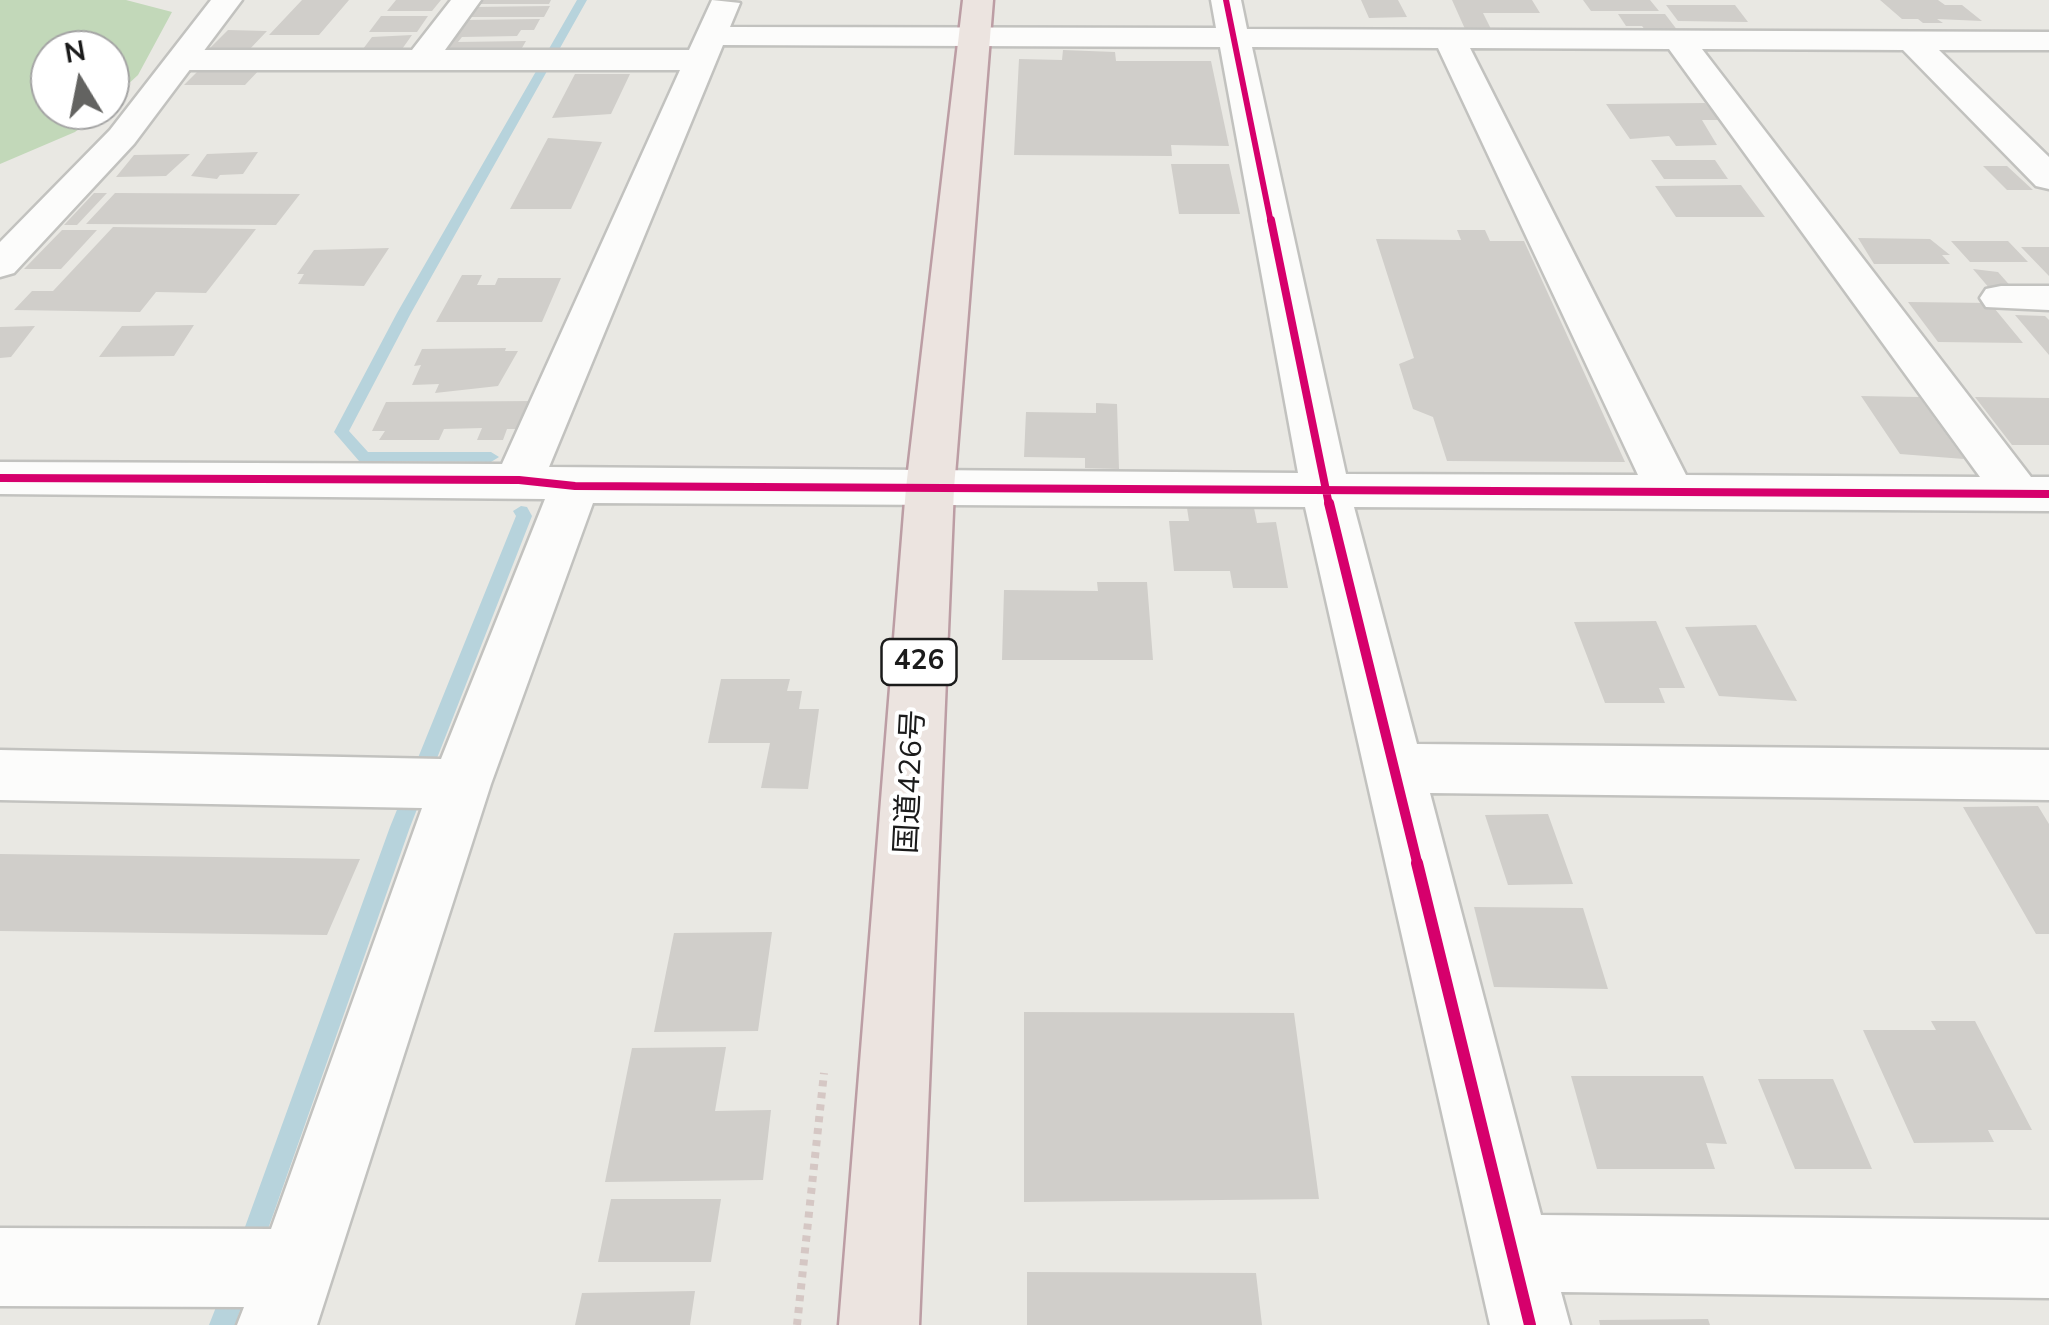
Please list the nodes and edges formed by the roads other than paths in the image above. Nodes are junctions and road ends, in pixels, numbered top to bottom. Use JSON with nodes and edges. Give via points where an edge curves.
{"nodes":[{"id":1,"x":227,"y":0,"type":"edge"},
{"id":2,"x":466,"y":0,"type":"edge"},
{"id":3,"x":726,"y":0,"type":"edge"},
{"id":4,"x":1226,"y":0,"type":"edge"},
{"id":5,"x":1564,"y":14,"type":"dead end"},
{"id":6,"x":977,"y":19,"type":"edge"},
{"id":7,"x":1234,"y":39,"type":"junction"},
{"id":8,"x":1450,"y":40,"type":"junction"},
{"id":9,"x":1582,"y":41,"type":"junction"},
{"id":10,"x":2049,"y":41,"type":"edge"},
{"id":11,"x":1680,"y":42,"type":"junction"},
{"id":12,"x":1912,"y":42,"type":"junction"},
{"id":13,"x":705,"y":48,"type":"junction"},
{"id":14,"x":182,"y":60,"type":"junction"},
{"id":15,"x":421,"y":61,"type":"junction"},
{"id":16,"x":2049,"y":178,"type":"edge"},
{"id":17,"x":0,"y":265,"type":"edge"},
{"id":18,"x":2001,"y":298,"type":"dead end"},
{"id":19,"x":2049,"y":298,"type":"edge"},
{"id":20,"x":0,"y":478,"type":"edge"},
{"id":21,"x":519,"y":480,"type":"junction"},
{"id":22,"x":575,"y":486,"type":"junction"},
{"id":23,"x":930,"y":488,"type":"junction"},
{"id":24,"x":1326,"y":491,"type":"junction"},
{"id":25,"x":1670,"y":492,"type":"junction"},
{"id":26,"x":2033,"y":494,"type":"edge"},
{"id":27,"x":1392,"y":768,"type":"junction"},
{"id":28,"x":0,"y":775,"type":"edge"},
{"id":29,"x":2049,"y":776,"type":"edge"},
{"id":30,"x":461,"y":784,"type":"junction"},
{"id":31,"x":1513,"y":1252,"type":"junction"},
{"id":32,"x":2049,"y":1259,"type":"edge"},
{"id":33,"x":0,"y":1268,"type":"edge"},
{"id":34,"x":286,"y":1296,"type":"edge"},
{"id":35,"x":879,"y":1325,"type":"edge"},
{"id":36,"x":1530,"y":1325,"type":"edge"}],
"edges":[{"from":1,"to":14,"type":"street"},
{"from":2,"to":15,"type":"street"},
{"from":3,"to":13,"type":"street"},
{"from":4,"to":7,"type":"street"},
{"from":5,"to":9,"type":"street"},
{"from":6,"to":7,"type":"street"},
{"from":6,"to":13,"type":"street"},
{"from":6,"to":23,"type":"highway","name":"国道426号","number":"426"},
{"from":7,"to":8,"type":"street"},
{"from":7,"to":24,"type":"street"},
{"from":8,"to":9,"type":"street"},
{"from":8,"to":25,"type":"street"},
{"from":9,"to":11,"type":"street"},
{"from":10,"to":12,"type":"street"},
{"from":11,"to":12,"type":"street"},
{"from":11,"to":26,"type":"street"},
{"from":12,"to":16,"type":"street"},
{"from":13,"to":15,"type":"street","via":[[571,61]]},
{"from":13,"to":21,"type":"street"},
{"from":14,"to":15,"type":"street"},
{"from":14,"to":17,"type":"street","via":[[96,166]]},
{"from":18,"to":19,"type":"street"},
{"from":20,"to":21,"type":"street"},
{"from":21,"to":22,"type":"street"},
{"from":22,"to":23,"type":"street"},
{"from":22,"to":30,"type":"street"},
{"from":23,"to":24,"type":"street"},
{"from":23,"to":35,"type":"highway","name":"国道426号","number":"426"},
{"from":24,"to":25,"type":"street"},
{"from":24,"to":27,"type":"street"},
{"from":25,"to":26,"type":"street"},
{"from":27,"to":29,"type":"street"},
{"from":27,"to":31,"type":"street"},
{"from":28,"to":30,"type":"street"},
{"from":30,"to":34,"type":"street"},
{"from":31,"to":32,"type":"street"},
{"from":31,"to":36,"type":"street"},
{"from":33,"to":34,"type":"street"}]}
